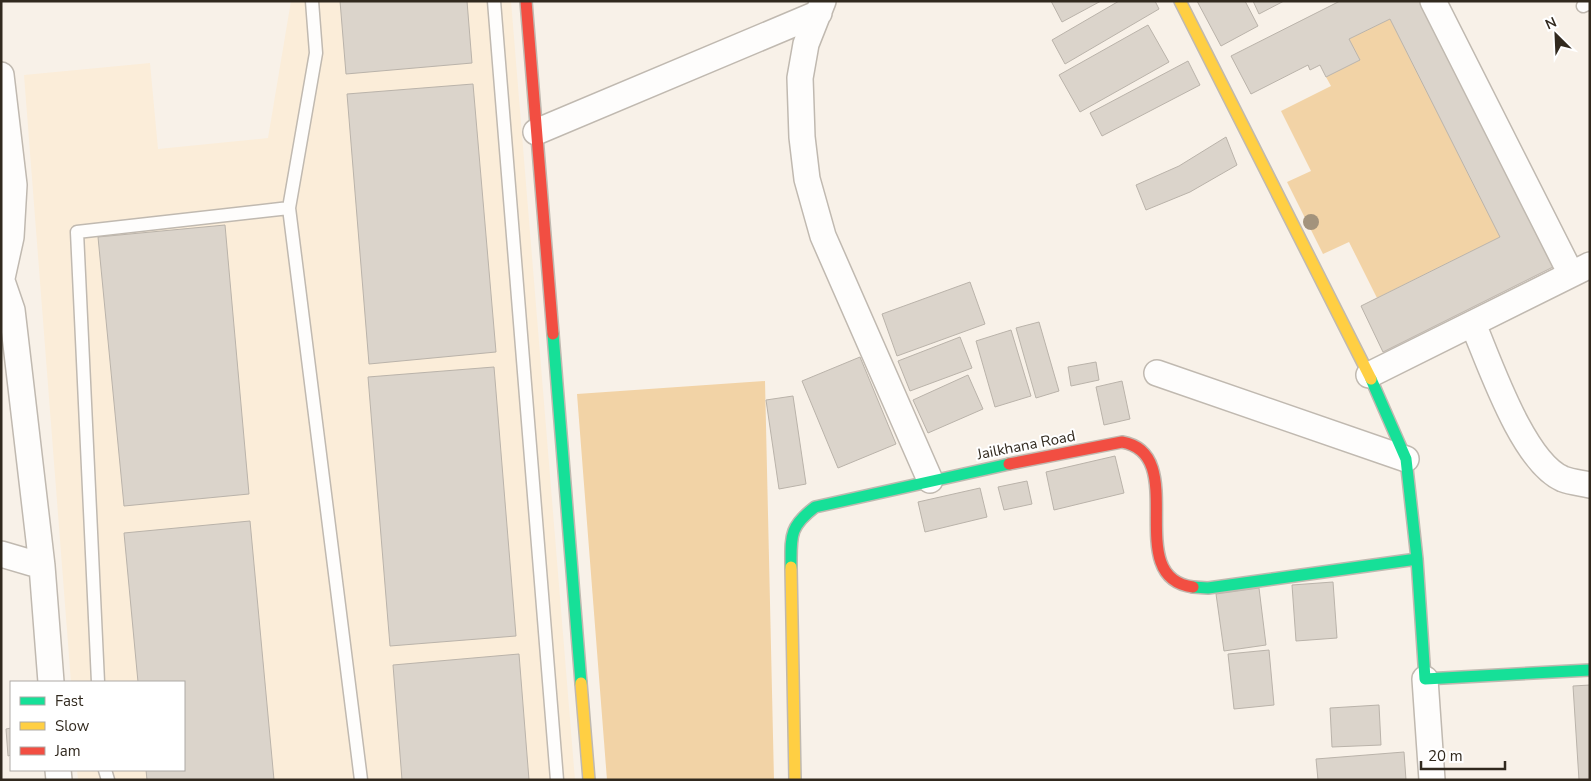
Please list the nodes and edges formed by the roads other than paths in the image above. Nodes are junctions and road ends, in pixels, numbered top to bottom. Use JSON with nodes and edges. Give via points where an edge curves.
{"nodes":[{"id":1,"x":312,"y":1,"type":"edge"},
{"id":2,"x":494,"y":1,"type":"edge"},
{"id":3,"x":526,"y":1,"type":"edge"},
{"id":4,"x":1180,"y":1,"type":"edge"},
{"id":5,"x":1433,"y":1,"type":"edge"},
{"id":6,"x":821,"y":7,"type":"edge"},
{"id":7,"x":1,"y":75,"type":"edge"},
{"id":8,"x":536,"y":132,"type":"junction"},
{"id":9,"x":290,"y":208,"type":"junction"},
{"id":10,"x":1580,"y":270,"type":"edge"},
{"id":11,"x":2,"y":278,"type":"edge"},
{"id":12,"x":1473,"y":324,"type":"junction"},
{"id":13,"x":1157,"y":373,"type":"dead end"},
{"id":14,"x":1369,"y":375,"type":"junction"},
{"id":15,"x":1406,"y":459,"type":"junction"},
{"id":16,"x":930,"y":480,"type":"junction"},
{"id":17,"x":1590,"y":484,"type":"edge"},
{"id":18,"x":1,"y":554,"type":"edge"},
{"id":19,"x":1417,"y":559,"type":"junction"},
{"id":20,"x":42,"y":566,"type":"junction"},
{"id":21,"x":1590,"y":670,"type":"edge"},
{"id":22,"x":1425,"y":679,"type":"junction"},
{"id":23,"x":51,"y":681,"type":"edge"},
{"id":24,"x":98,"y":681,"type":"edge"},
{"id":25,"x":361,"y":780,"type":"edge"},
{"id":26,"x":557,"y":780,"type":"edge"},
{"id":27,"x":589,"y":780,"type":"edge"},
{"id":28,"x":795,"y":780,"type":"edge"},
{"id":29,"x":1432,"y":780,"type":"edge"}],
"edges":[{"from":1,"to":9,"type":"lane","via":[[316,53]]},
{"from":2,"to":26,"type":"lane"},
{"from":3,"to":8,"type":"street"},
{"from":4,"to":14,"type":"street"},
{"from":5,"to":10,"type":"street"},
{"from":6,"to":8,"type":"street"},
{"from":6,"to":16,"type":"street","via":[[806,44],[800,78],[806,179],[823,236]]},
{"from":7,"to":11,"type":"street","via":[[14,185],[11,237]]},
{"from":8,"to":27,"type":"street"},
{"from":9,"to":24,"type":"lane","via":[[77,232]]},
{"from":9,"to":25,"type":"lane"},
{"from":10,"to":12,"type":"street"},
{"from":11,"to":20,"type":"street","via":[[12,310]]},
{"from":12,"to":14,"type":"street"},
{"from":12,"to":17,"type":"street","via":[[1524,439],[1539,461],[1562,479]]},
{"from":13,"to":15,"type":"street"},
{"from":14,"to":15,"type":"street"},
{"from":15,"to":19,"type":"street"},
{"from":16,"to":19,"type":"street","name":"Jailkhana Road","via":[[1122,442],[1137,446],[1151,465],[1158,556],[1163,569],[1181,585],[1208,588]]},
{"from":16,"to":28,"type":"street","name":"Jailkhana Road","via":[[815,507],[805,512],[795,528],[791,538]]},
{"from":18,"to":20,"type":"street"},
{"from":19,"to":22,"type":"street"},
{"from":20,"to":23,"type":"street"},
{"from":21,"to":22,"type":"street"},
{"from":22,"to":29,"type":"street"}]}
